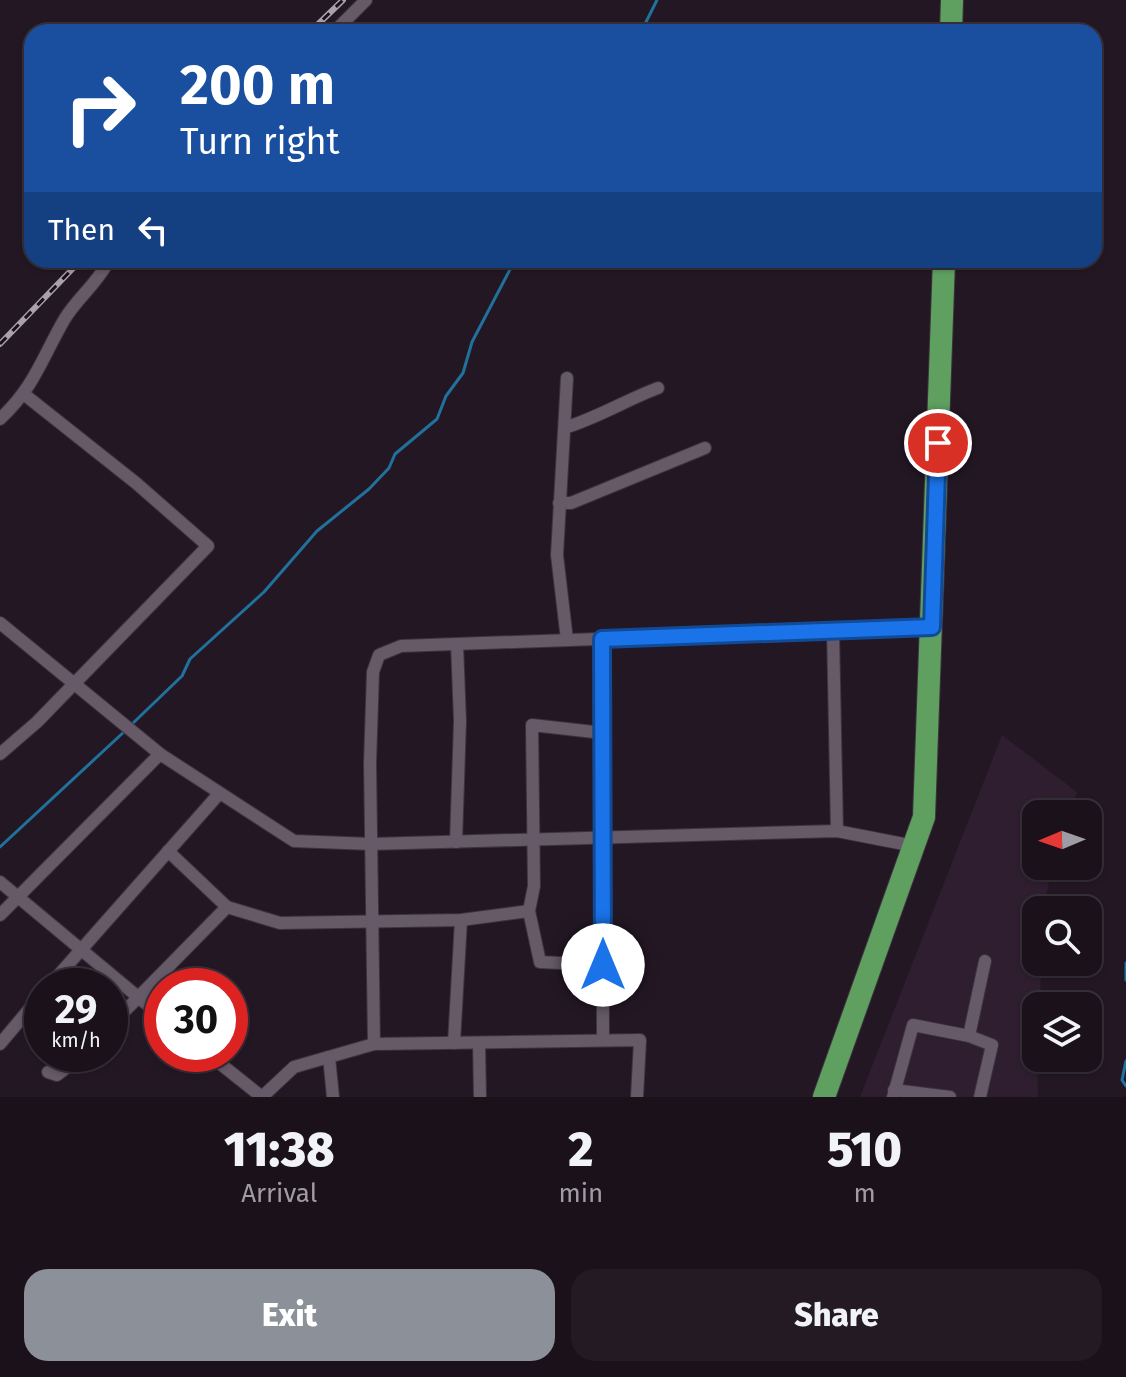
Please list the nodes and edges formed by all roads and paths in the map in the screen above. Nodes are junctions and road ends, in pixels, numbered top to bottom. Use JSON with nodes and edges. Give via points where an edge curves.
{"nodes":[{"id":1,"x":366,"y":0,"type":"edge"},
{"id":2,"x":952,"y":0,"type":"edge"},
{"id":3,"x":342,"y":24,"type":"edge"},
{"id":4,"x":951,"y":24,"type":"edge"},
{"id":5,"x":105,"y":268,"type":"edge"},
{"id":6,"x":944,"y":268,"type":"edge"},
{"id":7,"x":567,"y":378,"type":"dead end"},
{"id":8,"x":658,"y":388,"type":"dead end"},
{"id":9,"x":25,"y":395,"type":"junction"},
{"id":10,"x":0,"y":419,"type":"edge"},
{"id":11,"x":567,"y":427,"type":"junction"},
{"id":12,"x":705,"y":448,"type":"dead end"},
{"id":13,"x":559,"y":503,"type":"junction"},
{"id":14,"x":0,"y":623,"type":"edge"},
{"id":15,"x":932,"y":627,"type":"junction"},
{"id":16,"x":833,"y":630,"type":"junction"},
{"id":17,"x":602,"y":639,"type":"junction"},
{"id":18,"x":567,"y":640,"type":"junction"},
{"id":19,"x":457,"y":644,"type":"junction"},
{"id":20,"x":75,"y":684,"type":"junction"},
{"id":21,"x":603,"y":733,"type":"junction"},
{"id":22,"x":0,"y":754,"type":"edge"},
{"id":23,"x":160,"y":754,"type":"junction"},
{"id":24,"x":218,"y":795,"type":"junction"},
{"id":25,"x":837,"y":831,"type":"junction"},
{"id":26,"x":604,"y":838,"type":"junction"},
{"id":27,"x":533,"y":840,"type":"junction"},
{"id":28,"x":456,"y":842,"type":"junction"},
{"id":29,"x":371,"y":844,"type":"junction"},
{"id":30,"x":914,"y":846,"type":"junction"},
{"id":31,"x":168,"y":851,"type":"junction"},
{"id":32,"x":0,"y":882,"type":"edge"},
{"id":33,"x":15,"y":895,"type":"junction"},
{"id":34,"x":227,"y":907,"type":"junction"},
{"id":35,"x":529,"y":911,"type":"junction"},
{"id":36,"x":0,"y":915,"type":"edge"},
{"id":37,"x":370,"y":920,"type":"junction"},
{"id":38,"x":461,"y":920,"type":"junction"},
{"id":39,"x":79,"y":950,"type":"junction"},
{"id":40,"x":985,"y":961,"type":"dead end"},
{"id":41,"x":603,"y":965,"type":"junction"},
{"id":42,"x":64,"y":968,"type":"edge"},
{"id":43,"x":138,"y":998,"type":"junction"},
{"id":44,"x":144,"y":1003,"type":"edge"},
{"id":45,"x":128,"y":1008,"type":"edge"},
{"id":46,"x":24,"y":1015,"type":"edge"},
{"id":47,"x":969,"y":1036,"type":"junction"},
{"id":48,"x":603,"y":1040,"type":"junction"},
{"id":49,"x":454,"y":1043,"type":"junction"},
{"id":50,"x":479,"y":1043,"type":"junction"},
{"id":51,"x":0,"y":1044,"type":"edge"},
{"id":52,"x":374,"y":1044,"type":"junction"},
{"id":53,"x":329,"y":1057,"type":"junction"},
{"id":54,"x":48,"y":1072,"type":"dead end"},
{"id":55,"x":61,"y":1072,"type":"edge"},
{"id":56,"x":231,"y":1072,"type":"edge"},
{"id":57,"x":894,"y":1094,"type":"edge"},
{"id":58,"x":262,"y":1097,"type":"edge"},
{"id":59,"x":333,"y":1097,"type":"edge"},
{"id":60,"x":480,"y":1097,"type":"edge"},
{"id":61,"x":637,"y":1097,"type":"edge"},
{"id":62,"x":824,"y":1097,"type":"edge"},
{"id":63,"x":950,"y":1097,"type":"edge"},
{"id":64,"x":980,"y":1097,"type":"edge"}],
"edges":[{"from":1,"to":3,"type":"street"},
{"from":2,"to":4,"type":"highway"},
{"from":5,"to":9,"type":"street","via":[[66,317]]},
{"from":6,"to":15,"type":"highway"},
{"from":7,"to":11,"type":"street"},
{"from":8,"to":11,"type":"street"},
{"from":9,"to":10,"type":"street"},
{"from":9,"to":20,"type":"street","via":[[208,546]]},
{"from":11,"to":13,"type":"street"},
{"from":12,"to":13,"type":"street","via":[[571,503]]},
{"from":13,"to":18,"type":"street","via":[[557,555]]},
{"from":14,"to":20,"type":"street"},
{"from":15,"to":16,"type":"street"},
{"from":15,"to":30,"type":"highway","via":[[924,817]]},
{"from":16,"to":17,"type":"street"},
{"from":16,"to":25,"type":"street"},
{"from":17,"to":18,"type":"street"},
{"from":17,"to":21,"type":"street"},
{"from":18,"to":19,"type":"street"},
{"from":19,"to":28,"type":"street"},
{"from":19,"to":29,"type":"street","via":[[401,646],[379,655],[373,672]]},
{"from":20,"to":22,"type":"street"},
{"from":20,"to":23,"type":"street"},
{"from":21,"to":26,"type":"street"},
{"from":21,"to":27,"type":"street","via":[[532,725]]},
{"from":23,"to":24,"type":"street"},
{"from":23,"to":33,"type":"street"},
{"from":24,"to":29,"type":"street","via":[[294,841]]},
{"from":24,"to":31,"type":"street"},
{"from":25,"to":26,"type":"street"},
{"from":25,"to":30,"type":"street"},
{"from":26,"to":27,"type":"street"},
{"from":26,"to":41,"type":"street"},
{"from":27,"to":28,"type":"street"},
{"from":27,"to":35,"type":"street"},
{"from":28,"to":29,"type":"street"},
{"from":29,"to":37,"type":"street"},
{"from":30,"to":62,"type":"highway"},
{"from":31,"to":34,"type":"street"},
{"from":31,"to":39,"type":"street"},
{"from":32,"to":33,"type":"street"},
{"from":33,"to":36,"type":"street"},
{"from":33,"to":39,"type":"street"},
{"from":34,"to":37,"type":"street","via":[[280,923]]},
{"from":34,"to":43,"type":"street"},
{"from":35,"to":38,"type":"street"},
{"from":35,"to":41,"type":"street","via":[[540,962]]},
{"from":37,"to":38,"type":"street"},
{"from":37,"to":52,"type":"street"},
{"from":38,"to":49,"type":"street"},
{"from":39,"to":42,"type":"street"},
{"from":39,"to":43,"type":"street"},
{"from":40,"to":47,"type":"street"},
{"from":41,"to":48,"type":"street"},
{"from":43,"to":44,"type":"street"},
{"from":43,"to":45,"type":"street"},
{"from":46,"to":51,"type":"street"},
{"from":47,"to":57,"type":"street","via":[[913,1025]]},
{"from":47,"to":64,"type":"street","via":[[992,1045]]},
{"from":48,"to":50,"type":"street"},
{"from":48,"to":61,"type":"street","via":[[640,1040]]},
{"from":49,"to":50,"type":"street"},
{"from":49,"to":52,"type":"street"},
{"from":50,"to":60,"type":"street"},
{"from":52,"to":53,"type":"street"},
{"from":53,"to":58,"type":"street","via":[[294,1067]]},
{"from":53,"to":59,"type":"street"},
{"from":54,"to":55,"type":"street"},
{"from":56,"to":58,"type":"street"},
{"from":57,"to":63,"type":"street"}]}
